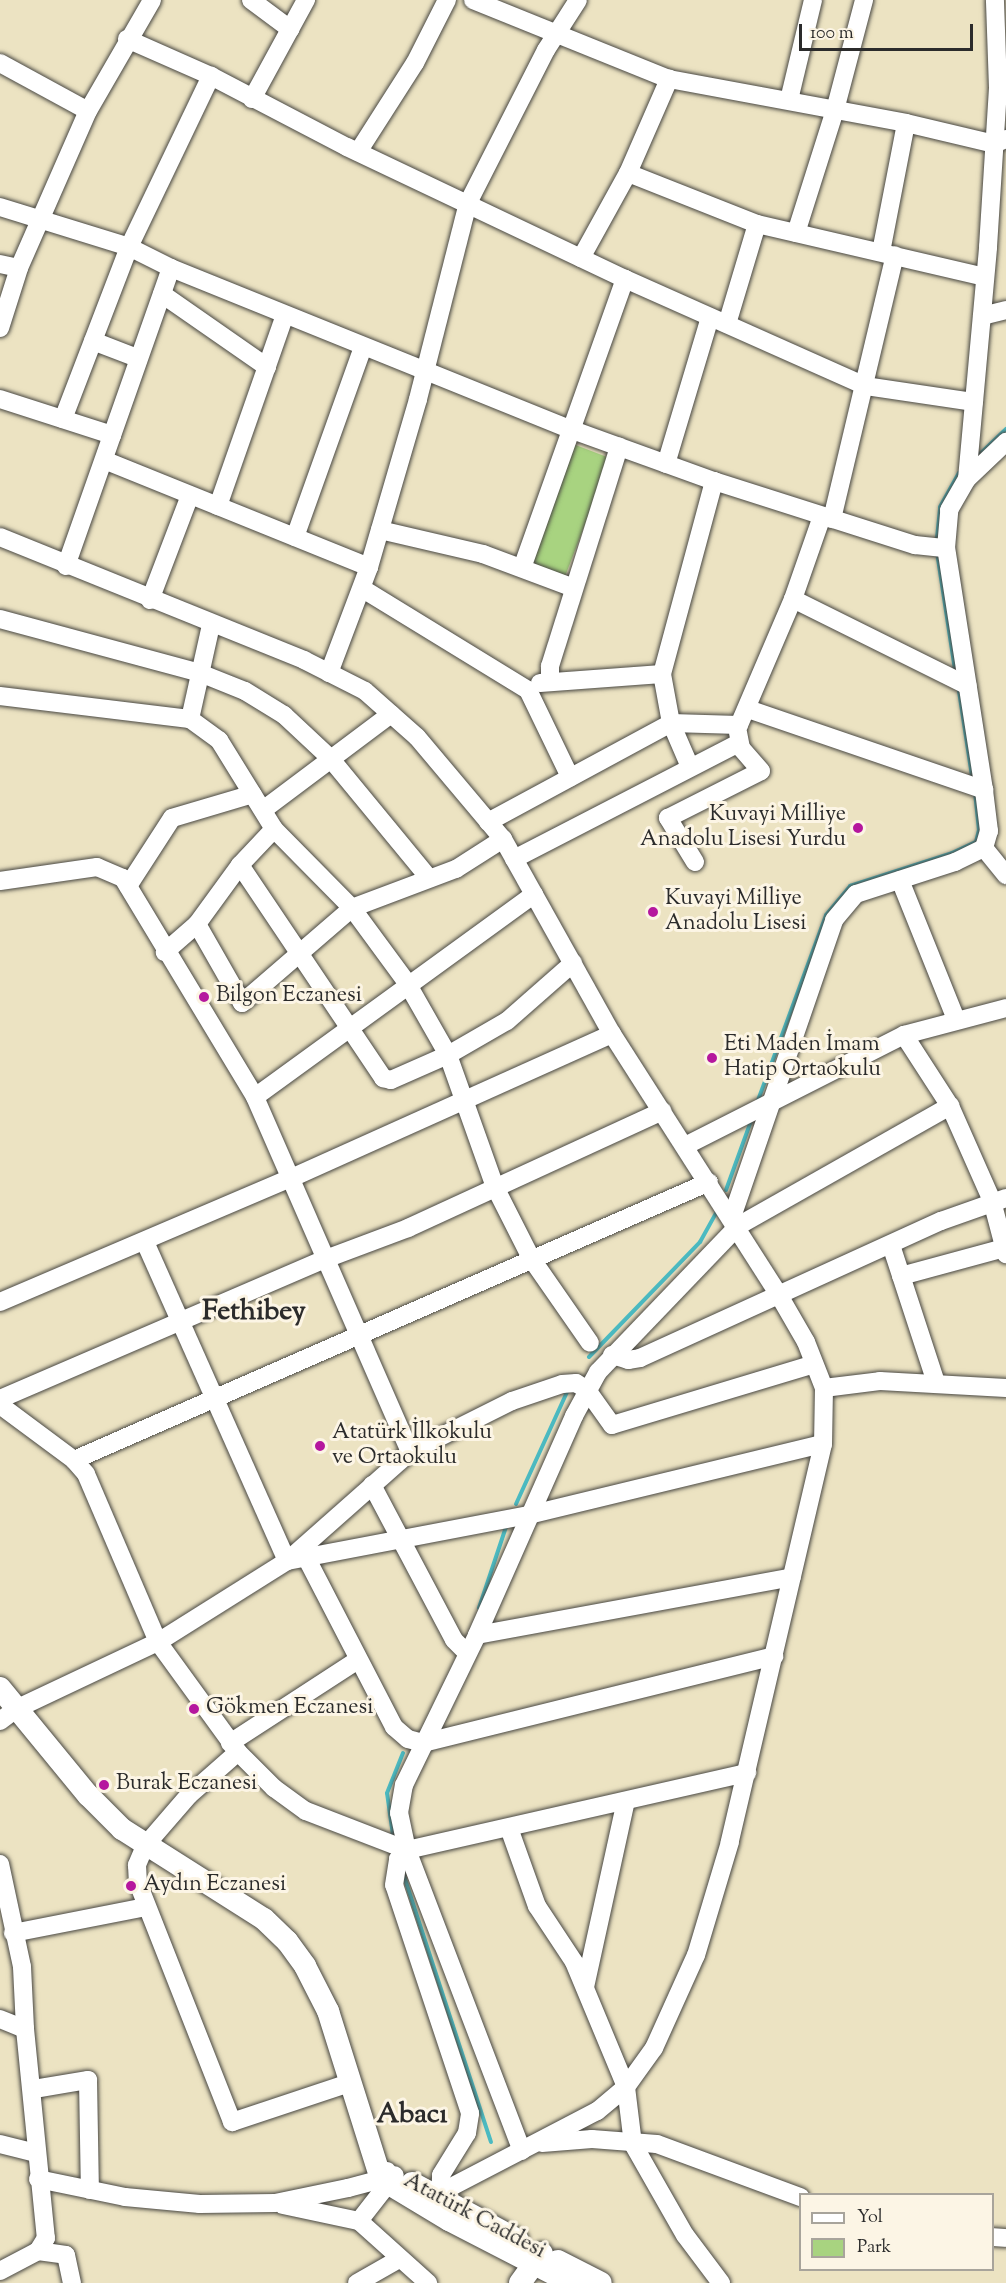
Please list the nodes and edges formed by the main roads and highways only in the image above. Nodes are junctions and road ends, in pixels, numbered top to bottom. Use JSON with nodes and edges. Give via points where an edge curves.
{"nodes":[{"id":1,"x":0,"y":1688,"type":"edge"},
{"id":2,"x":8,"y":1715,"type":"edge"},
{"id":3,"x":537,"y":2258,"type":"junction"},
{"id":4,"x":520,"y":2283,"type":"edge"},
{"id":5,"x":571,"y":2283,"type":"edge"},
{"id":6,"x":601,"y":2283,"type":"edge"}],
"edges":[{"from":1,"to":2,"type":"main road","name":"Atatürk Caddesi"},
{"from":2,"to":3,"type":"main road","name":"Atatürk Caddesi","via":[[105,1814],[145,1846],[264,1919],[286,1941],[305,1966],[328,2011],[386,2176]]},
{"from":3,"to":4,"type":"main road"},
{"from":3,"to":5,"type":"main road","name":"Atatürk Caddesi"},
{"from":3,"to":6,"type":"main road","name":"Atatürk Caddesi"}]}
